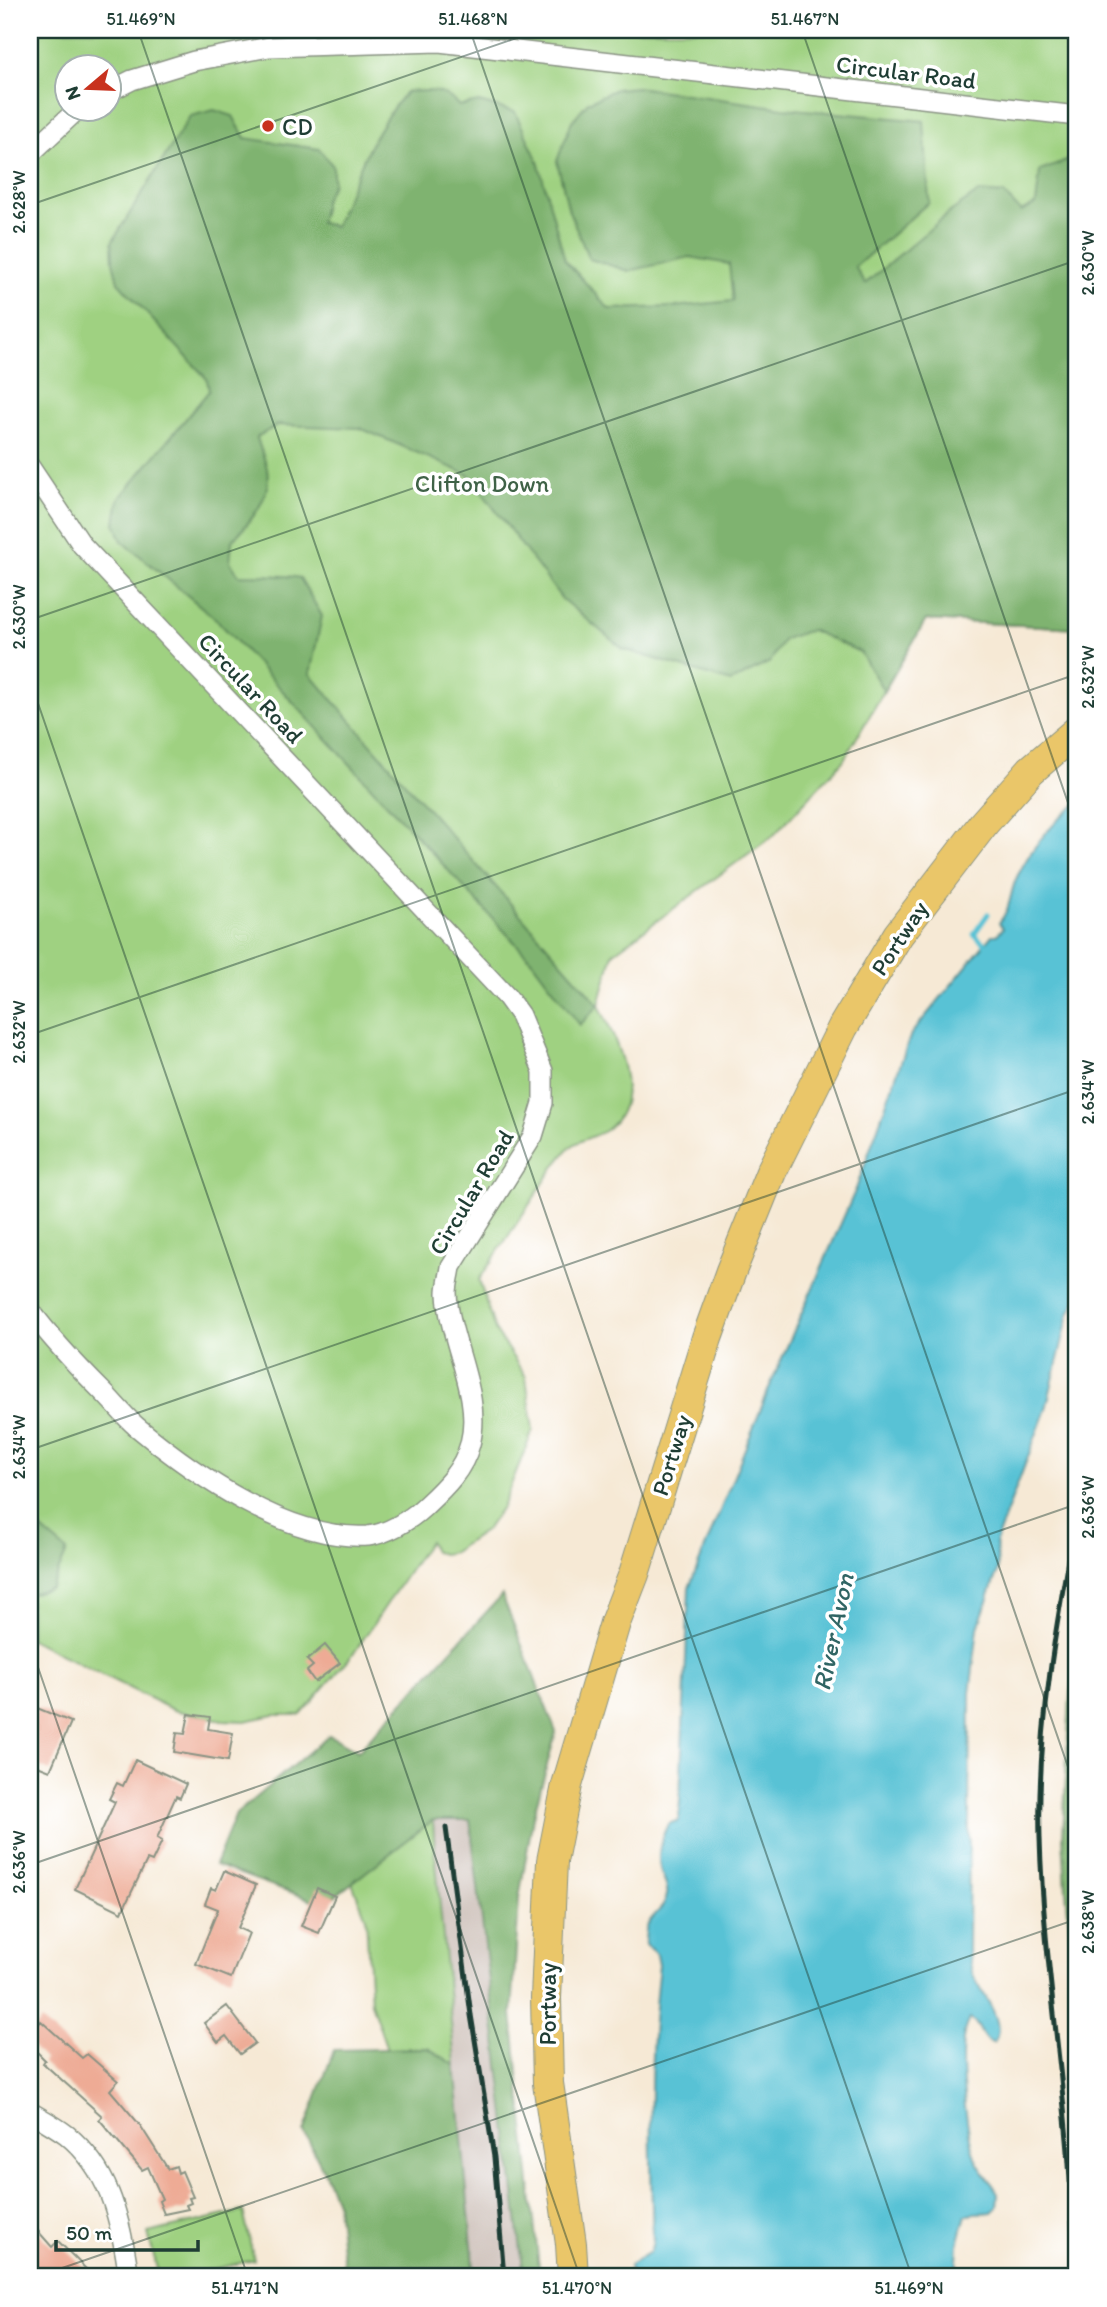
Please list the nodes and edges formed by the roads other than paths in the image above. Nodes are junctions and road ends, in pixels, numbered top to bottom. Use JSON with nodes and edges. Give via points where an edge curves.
{"nodes":[{"id":1,"x":122,"y":85,"type":"edge"},
{"id":2,"x":1077,"y":116,"type":"edge"},
{"id":3,"x":64,"y":122,"type":"edge"},
{"id":4,"x":30,"y":154,"type":"edge"},
{"id":5,"x":30,"y":467,"type":"edge"},
{"id":6,"x":1077,"y":730,"type":"edge"},
{"id":7,"x":30,"y":1310,"type":"edge"},
{"id":8,"x":30,"y":2112,"type":"edge"},
{"id":9,"x":127,"y":2264,"type":"dead end"},
{"id":10,"x":573,"y":2277,"type":"edge"}],
"edges":[{"from":1,"to":2,"type":"street","name":"Circular Road","via":[[194,61],[269,47],[439,42]]},
{"from":3,"to":4,"type":"street"},
{"from":5,"to":7,"type":"street","name":"Circular Road","via":[[82,545],[507,997],[543,1071],[543,1103],[533,1136],[451,1267],[447,1292],[468,1387],[471,1443],[463,1464],[444,1489],[399,1525],[370,1536],[327,1533],[280,1520],[206,1479],[136,1426],[55,1343]]},
{"from":6,"to":10,"type":"highway","name":"Portway","via":[[1031,770],[984,823],[898,935],[843,1027],[771,1172],[707,1339],[615,1623],[567,1785],[552,1861],[546,1998],[548,2083]]},
{"from":8,"to":9,"type":"street","via":[[65,2134],[96,2166],[119,2216]]}]}
